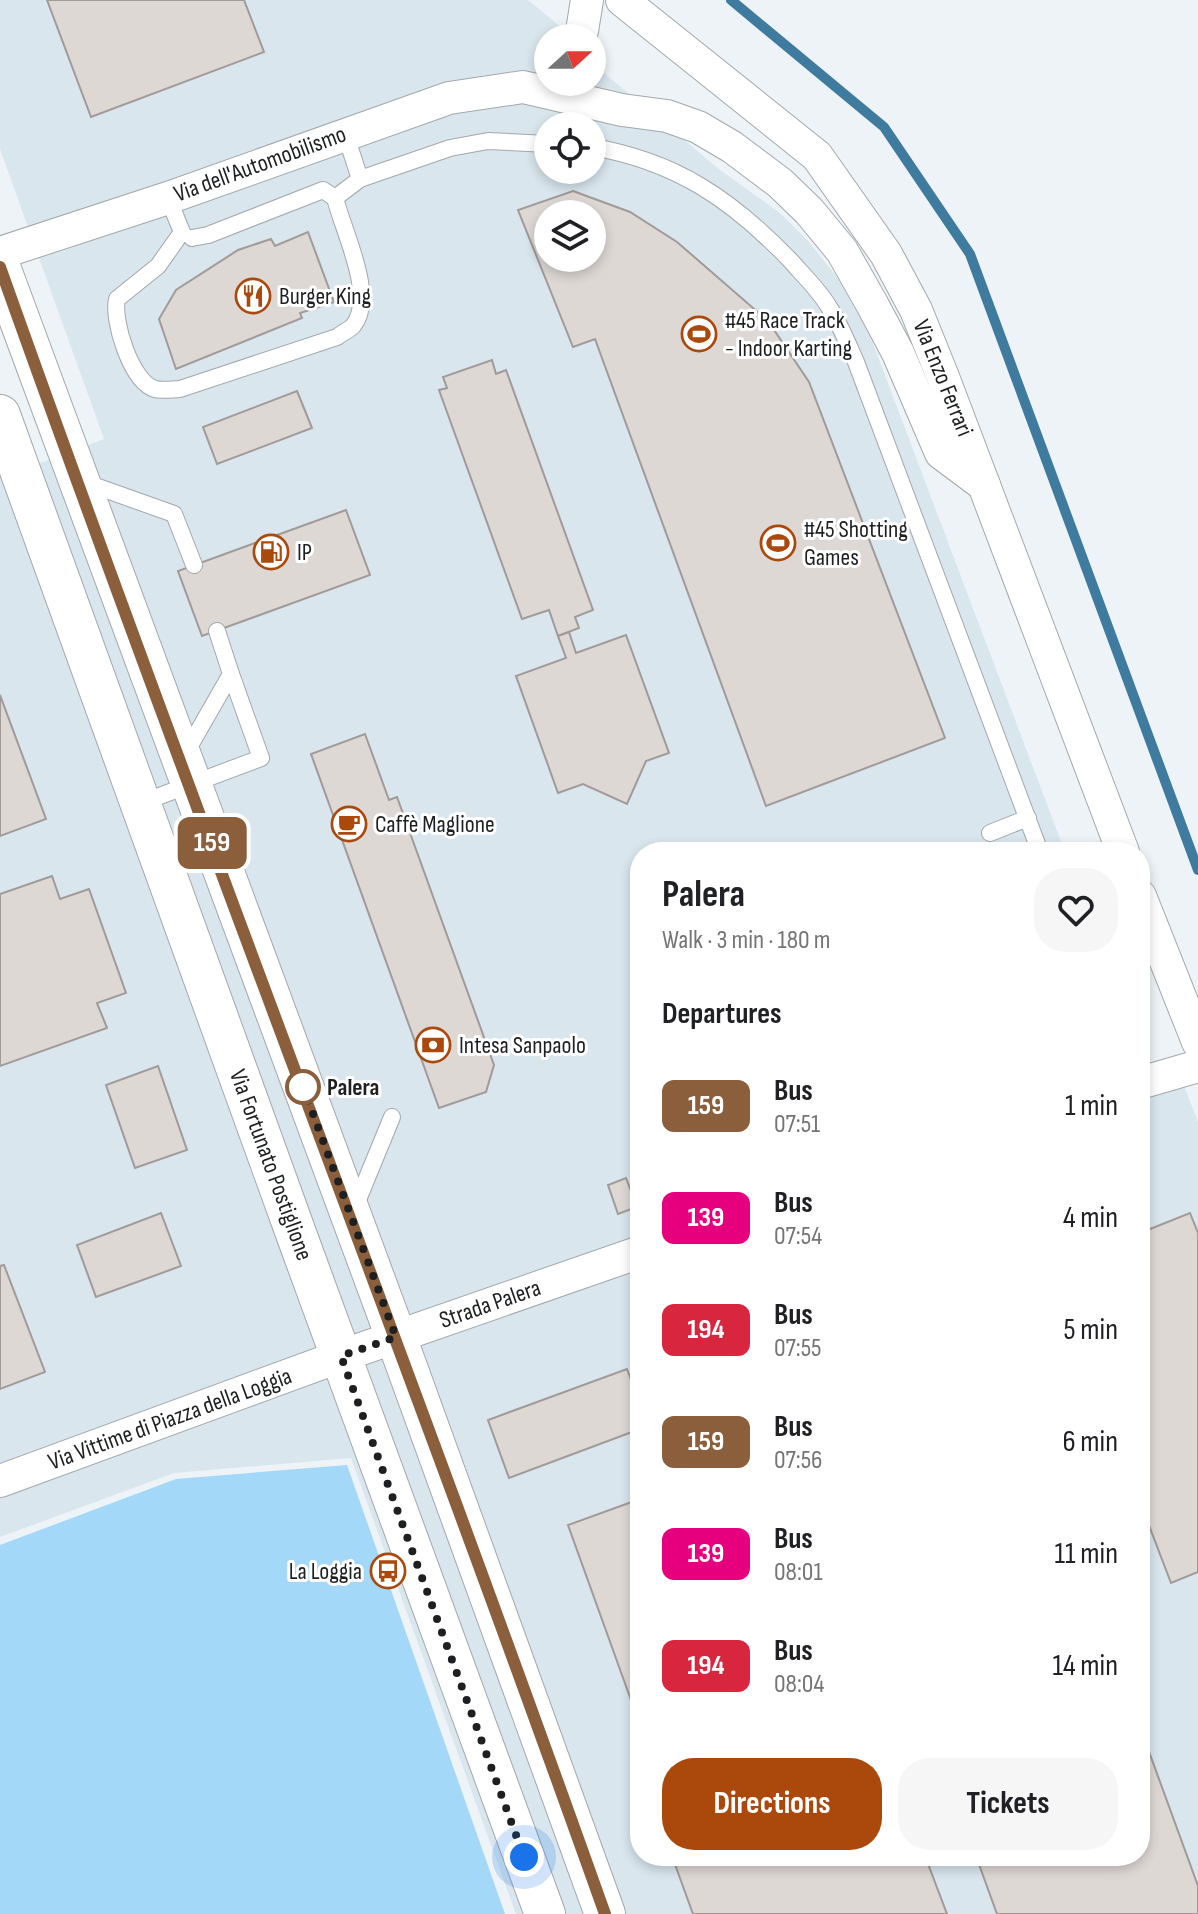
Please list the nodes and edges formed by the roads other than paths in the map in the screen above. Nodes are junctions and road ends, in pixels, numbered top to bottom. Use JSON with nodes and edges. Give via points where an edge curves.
{"nodes":[{"id":1,"x":587,"y":0,"type":"edge"},
{"id":2,"x":622,"y":0,"type":"edge"},
{"id":3,"x":583,"y":24,"type":"edge"},
{"id":4,"x":534,"y":78,"type":"edge"},
{"id":5,"x":584,"y":96,"type":"edge"},
{"id":6,"x":345,"y":133,"type":"junction"},
{"id":7,"x":534,"y":143,"type":"edge"},
{"id":8,"x":606,"y":149,"type":"edge"},
{"id":9,"x":360,"y":179,"type":"junction"},
{"id":10,"x":168,"y":198,"type":"junction"},
{"id":11,"x":335,"y":198,"type":"junction"},
{"id":12,"x":187,"y":235,"type":"junction"},
{"id":13,"x":0,"y":253,"type":"edge"},
{"id":14,"x":0,"y":267,"type":"edge"},
{"id":15,"x":0,"y":415,"type":"edge"},
{"id":16,"x":78,"y":480,"type":"junction"},
{"id":17,"x":984,"y":485,"type":"junction"},
{"id":18,"x":194,"y":565,"type":"dead end"},
{"id":19,"x":217,"y":631,"type":"dead end"},
{"id":20,"x":231,"y":674,"type":"junction"},
{"id":21,"x":186,"y":773,"type":"junction"},
{"id":22,"x":140,"y":804,"type":"junction"},
{"id":23,"x":1028,"y":818,"type":"junction"},
{"id":24,"x":990,"y":833,"type":"dead end"},
{"id":25,"x":1036,"y":842,"type":"edge"},
{"id":26,"x":1119,"y":842,"type":"edge"},
{"id":27,"x":1150,"y":925,"type":"edge"},
{"id":28,"x":1197,"y":1060,"type":"edge"},
{"id":29,"x":1150,"y":1079,"type":"edge"},
{"id":30,"x":392,"y":1117,"type":"dead end"},
{"id":31,"x":351,"y":1216,"type":"junction"},
{"id":32,"x":630,"y":1255,"type":"edge"},
{"id":33,"x":396,"y":1337,"type":"junction"},
{"id":34,"x":341,"y":1356,"type":"junction"},
{"id":35,"x":0,"y":1481,"type":"edge"},
{"id":36,"x":545,"y":1914,"type":"edge"},
{"id":37,"x":605,"y":1914,"type":"edge"}],
"edges":[{"from":1,"to":3,"type":"street"},
{"from":2,"to":17,"type":"street","name":"Via Enzo Ferrari","via":[[817,156],[886,254],[916,310]]},
{"from":4,"to":6,"type":"street","name":"Via dell'Automobilismo","via":[[449,98]]},
{"from":5,"to":17,"type":"street","name":"Via dell'Automobilismo","via":[[698,127],[780,183],[809,211],[842,251],[898,353],[941,453]]},
{"from":6,"to":9,"type":"lane"},
{"from":6,"to":10,"type":"street","name":"Via dell'Automobilismo"},
{"from":7,"to":9,"type":"lane","via":[[488,141],[450,148]]},
{"from":8,"to":23,"type":"lane","via":[[704,186],[757,226],[830,307],[856,362]]},
{"from":9,"to":11,"type":"lane"},
{"from":10,"to":12,"type":"lane"},
{"from":10,"to":13,"type":"street","name":"Via dell'Automobilismo"},
{"from":11,"to":12,"type":"lane","via":[[323,190],[208,235]]},
{"from":11,"to":12,"type":"lane","via":[[363,293],[352,327],[337,337],[180,389],[153,389],[136,374],[115,307],[117,299]]},
{"from":14,"to":16,"type":"street"},
{"from":15,"to":22,"type":"street","name":"Via Fortunato Postiglione"},
{"from":16,"to":18,"type":"lane","via":[[174,514]]},
{"from":16,"to":21,"type":"street"},
{"from":17,"to":26,"type":"street","name":"Via Enzo Ferrari"},
{"from":19,"to":20,"type":"lane"},
{"from":20,"to":21,"type":"lane"},
{"from":20,"to":21,"type":"lane","via":[[261,758]]},
{"from":21,"to":22,"type":"lane"},
{"from":21,"to":31,"type":"street"},
{"from":22,"to":34,"type":"street","name":"Via Fortunato Postiglione"},
{"from":23,"to":24,"type":"lane"},
{"from":23,"to":25,"type":"lane"},
{"from":27,"to":28,"type":"street"},
{"from":28,"to":29,"type":"street"},
{"from":30,"to":31,"type":"lane"},
{"from":31,"to":33,"type":"street"},
{"from":32,"to":33,"type":"street","name":"Strada Palera"},
{"from":33,"to":34,"type":"street","name":"Strada Palera"},
{"from":33,"to":37,"type":"street"},
{"from":34,"to":35,"type":"street","name":"Via Vittime di Piazza della Loggia"},
{"from":34,"to":36,"type":"street","name":"Via Fortunato Postiglione"}]}
